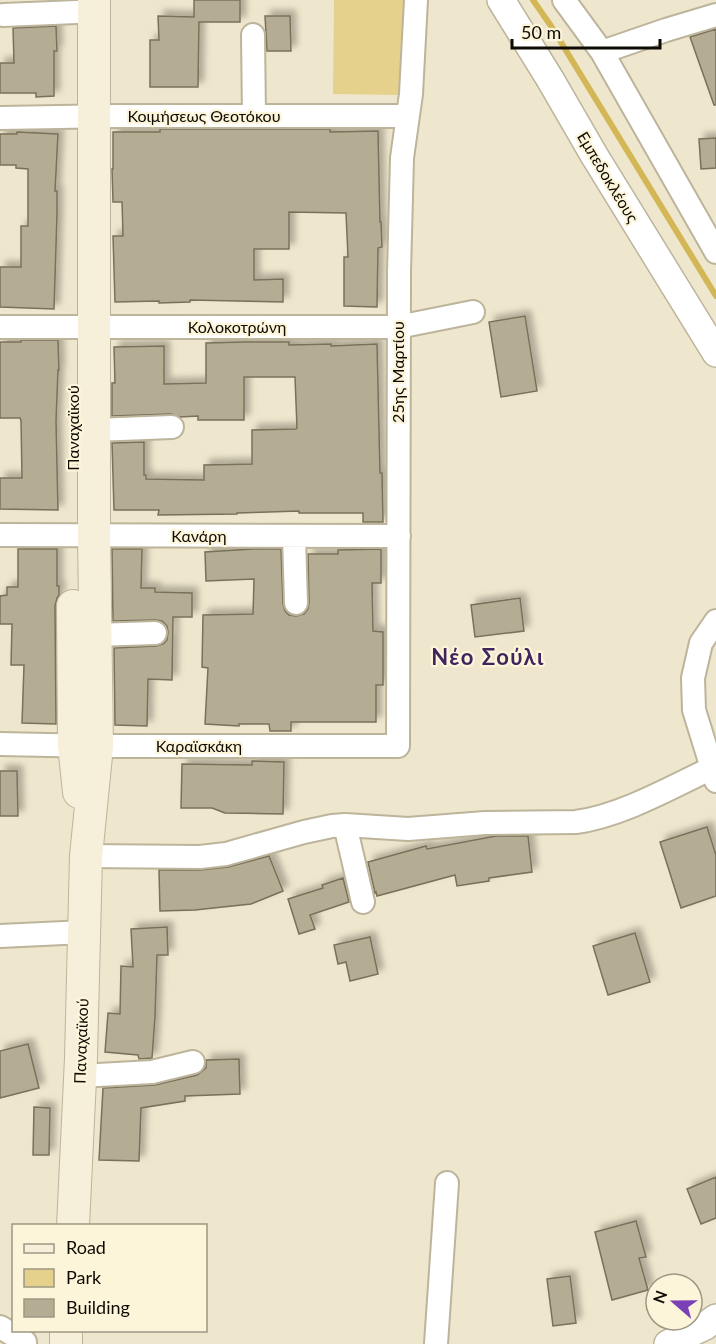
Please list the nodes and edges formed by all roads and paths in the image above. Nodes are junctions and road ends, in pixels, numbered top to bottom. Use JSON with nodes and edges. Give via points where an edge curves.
{"nodes":[{"id":1,"x":416,"y":0,"type":"edge"},
{"id":2,"x":501,"y":0,"type":"edge"},
{"id":3,"x":564,"y":0,"type":"edge"},
{"id":4,"x":82,"y":4,"type":"edge"},
{"id":5,"x":3,"y":15,"type":"dead end"},
{"id":6,"x":716,"y":15,"type":"edge"},
{"id":7,"x":253,"y":34,"type":"dead end"},
{"id":8,"x":602,"y":52,"type":"junction"},
{"id":9,"x":254,"y":116,"type":"junction"},
{"id":10,"x":407,"y":116,"type":"junction"},
{"id":11,"x":84,"y":117,"type":"junction"},
{"id":12,"x":0,"y":118,"type":"edge"},
{"id":13,"x":716,"y":252,"type":"edge"},
{"id":14,"x":473,"y":312,"type":"dead end"},
{"id":15,"x":84,"y":326,"type":"junction"},
{"id":16,"x":0,"y":327,"type":"edge"},
{"id":17,"x":398,"y":327,"type":"junction"},
{"id":18,"x":716,"y":353,"type":"edge"},
{"id":19,"x":171,"y":427,"type":"dead end"},
{"id":20,"x":94,"y":430,"type":"junction"},
{"id":21,"x":0,"y":535,"type":"edge"},
{"id":22,"x":84,"y":536,"type":"junction"},
{"id":23,"x":294,"y":536,"type":"junction"},
{"id":24,"x":399,"y":536,"type":"junction"},
{"id":25,"x":296,"y":603,"type":"dead end"},
{"id":26,"x":716,"y":621,"type":"edge"},
{"id":27,"x":155,"y":633,"type":"dead end"},
{"id":28,"x":95,"y":635,"type":"junction"},
{"id":29,"x":0,"y":744,"type":"edge"},
{"id":30,"x":85,"y":745,"type":"junction"},
{"id":31,"x":398,"y":746,"type":"joint"},
{"id":32,"x":714,"y":775,"type":"edge"},
{"id":33,"x":345,"y":825,"type":"junction"},
{"id":34,"x":86,"y":856,"type":"junction"},
{"id":35,"x":363,"y":902,"type":"dead end"},
{"id":36,"x":85,"y":932,"type":"junction"},
{"id":37,"x":0,"y":936,"type":"edge"},
{"id":38,"x":193,"y":1062,"type":"dead end"},
{"id":39,"x":80,"y":1076,"type":"junction"},
{"id":40,"x":447,"y":1183,"type":"dead end"},
{"id":41,"x":73,"y":1224,"type":"edge"},
{"id":42,"x":716,"y":1318,"type":"edge"},
{"id":43,"x":0,"y":1328,"type":"edge"},
{"id":44,"x":25,"y":1344,"type":"edge"},
{"id":45,"x":436,"y":1344,"type":"edge"},
{"id":46,"x":668,"y":1344,"type":"edge"}],
"edges":[{"from":1,"to":10,"type":"street","name":"25ης Μαρτίου"},
{"from":2,"to":18,"type":"street","name":"Εμπεδοκλέους"},
{"from":3,"to":8,"type":"street"},
{"from":4,"to":5,"type":"street"},
{"from":4,"to":11,"type":"main road","name":"Παναχαϊκού"},
{"from":6,"to":8,"type":"street"},
{"from":7,"to":9,"type":"street"},
{"from":8,"to":13,"type":"street"},
{"from":9,"to":10,"type":"street","name":"Κοιμήσεως Θεοτόκου"},
{"from":9,"to":11,"type":"street","name":"Κοιμήσεως Θεοτόκου"},
{"from":10,"to":17,"type":"street","name":"25ης Μαρτίου"},
{"from":11,"to":12,"type":"street","name":"Κοιμήσεως Θεοτόκου"},
{"from":11,"to":15,"type":"main road","name":"Παναχαϊκού"},
{"from":14,"to":17,"type":"street","name":"Κολοκοτρώνη"},
{"from":15,"to":16,"type":"street","name":"Κολοκοτρώνη"},
{"from":15,"to":17,"type":"street","name":"Κολοκοτρώνη"},
{"from":15,"to":20,"type":"main road","name":"Παναχαϊκού"},
{"from":15,"to":22,"type":"main road","name":"Παναχαϊκού"},
{"from":17,"to":24,"type":"street","name":"25ης Μαρτίου"},
{"from":19,"to":20,"type":"street"},
{"from":20,"to":22,"type":"main road","name":"Παναχαϊκού"},
{"from":21,"to":22,"type":"street","name":"Κανάρη"},
{"from":22,"to":23,"type":"street","name":"Κανάρη"},
{"from":22,"to":28,"type":"main road","name":"Παναχαϊκού"},
{"from":22,"to":30,"type":"main road","name":"Παναχαϊκού"},
{"from":23,"to":24,"type":"street","name":"Κανάρη"},
{"from":23,"to":25,"type":"street"},
{"from":24,"to":31,"type":"street","name":"25ης Μαρτίου"},
{"from":26,"to":32,"type":"street","via":[[701,643],[693,678],[694,710]]},
{"from":27,"to":28,"type":"street"},
{"from":28,"to":30,"type":"main road","name":"Παναχαϊκού"},
{"from":29,"to":30,"type":"street","name":"Καραϊσκάκη"},
{"from":30,"to":31,"type":"street","name":"Καραϊσκάκη"},
{"from":30,"to":34,"type":"main road","name":"Παναχαϊκού"},
{"from":32,"to":33,"type":"street","via":[[586,821],[408,829]]},
{"from":33,"to":34,"type":"street","via":[[226,854]]},
{"from":33,"to":35,"type":"street"},
{"from":34,"to":36,"type":"main road","name":"Παναχαϊκού"},
{"from":36,"to":37,"type":"street"},
{"from":36,"to":39,"type":"main road","name":"Παναχαϊκού"},
{"from":38,"to":39,"type":"street","via":[[152,1072]]},
{"from":39,"to":41,"type":"main road","name":"Παναχαϊκού"},
{"from":40,"to":45,"type":"street"},
{"from":42,"to":46,"type":"street"},
{"from":43,"to":44,"type":"street"}]}
